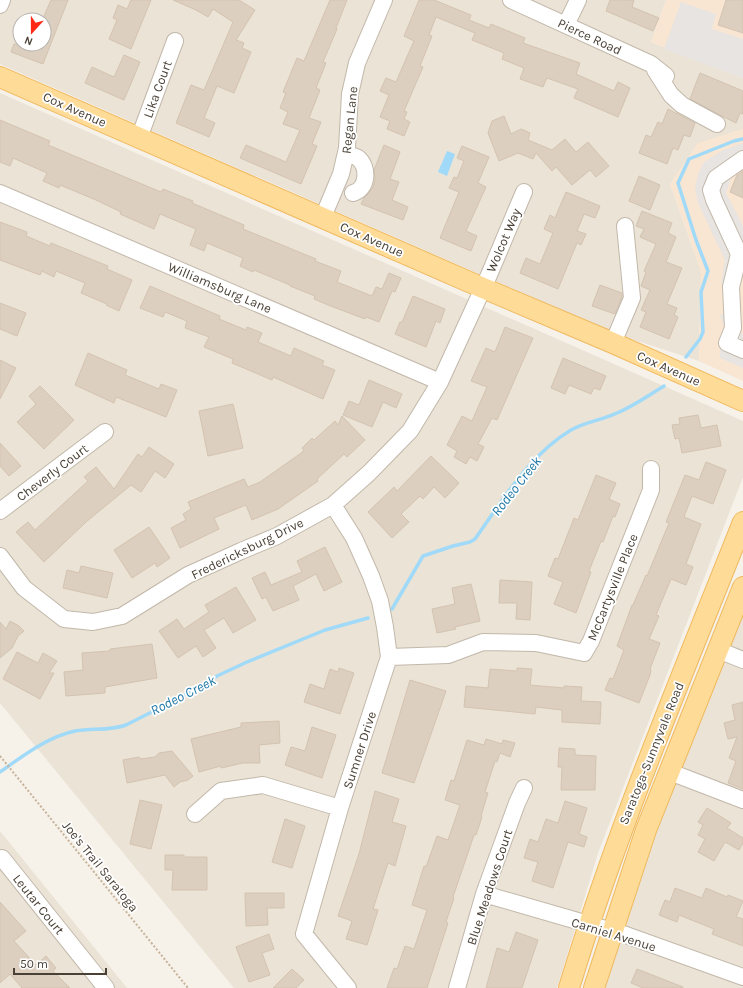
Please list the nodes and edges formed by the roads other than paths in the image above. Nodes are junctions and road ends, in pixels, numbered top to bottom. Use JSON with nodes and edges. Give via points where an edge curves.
{"nodes":[{"id":1,"x":2,"y":0,"type":"edge"},
{"id":2,"x":384,"y":0,"type":"edge"},
{"id":3,"x":511,"y":0,"type":"edge"},
{"id":4,"x":578,"y":0,"type":"edge"},
{"id":5,"x":0,"y":5,"type":"edge"},
{"id":6,"x":566,"y":25,"type":"junction"},
{"id":7,"x":175,"y":41,"type":"dead end"},
{"id":8,"x":651,"y":64,"type":"junction"},
{"id":9,"x":666,"y":76,"type":"dead end"},
{"id":10,"x":0,"y":77,"type":"edge"},
{"id":11,"x":717,"y":124,"type":"dead end"},
{"id":12,"x":139,"y":138,"type":"junction"},
{"id":13,"x":346,"y":154,"type":"junction"},
{"id":14,"x":743,"y":159,"type":"edge"},
{"id":15,"x":0,"y":192,"type":"edge"},
{"id":16,"x":524,"y":192,"type":"dead end"},
{"id":17,"x":353,"y":193,"type":"dead end"},
{"id":18,"x":322,"y":217,"type":"junction"},
{"id":19,"x":625,"y":226,"type":"dead end"},
{"id":20,"x":483,"y":288,"type":"junction"},
{"id":21,"x":614,"y":343,"type":"junction"},
{"id":22,"x":743,"y":350,"type":"edge"},
{"id":23,"x":440,"y":382,"type":"junction"},
{"id":24,"x":743,"y":401,"type":"edge"},
{"id":25,"x":104,"y":432,"type":"dead end"},
{"id":26,"x":651,"y":469,"type":"dead end"},
{"id":27,"x":332,"y":505,"type":"junction"},
{"id":28,"x":0,"y":511,"type":"edge"},
{"id":29,"x":743,"y":522,"type":"edge"},
{"id":30,"x":0,"y":556,"type":"edge"},
{"id":31,"x":743,"y":587,"type":"edge"},
{"id":32,"x":718,"y":650,"type":"junction"},
{"id":33,"x":388,"y":657,"type":"junction"},
{"id":34,"x":743,"y":660,"type":"edge"},
{"id":35,"x":670,"y":772,"type":"junction"},
{"id":36,"x":524,"y":788,"type":"dead end"},
{"id":37,"x":743,"y":800,"type":"edge"},
{"id":38,"x":340,"y":808,"type":"junction"},
{"id":39,"x":195,"y":814,"type":"dead end"},
{"id":40,"x":1,"y":859,"type":"edge"},
{"id":41,"x":484,"y":894,"type":"junction"},
{"id":42,"x":588,"y":925,"type":"junction"},
{"id":43,"x":612,"y":931,"type":"junction"},
{"id":44,"x":743,"y":977,"type":"edge"},
{"id":45,"x":106,"y":988,"type":"edge"},
{"id":46,"x":348,"y":988,"type":"edge"},
{"id":47,"x":457,"y":988,"type":"edge"},
{"id":48,"x":568,"y":988,"type":"edge"},
{"id":49,"x":594,"y":988,"type":"edge"}],
"edges":[{"from":1,"to":5,"type":"street"},
{"from":2,"to":13,"type":"street","name":"Regan Lane","via":[[357,63],[350,94]]},
{"from":3,"to":6,"type":"street","name":"Pierce Road"},
{"from":4,"to":6,"type":"street"},
{"from":6,"to":8,"type":"street","name":"Pierce Road"},
{"from":7,"to":12,"type":"street","name":"Lika Court"},
{"from":8,"to":9,"type":"street","name":"Pierce Road"},
{"from":8,"to":11,"type":"street","via":[[676,100]]},
{"from":10,"to":12,"type":"main road","name":"Cox Avenue"},
{"from":12,"to":18,"type":"main road","name":"Cox Avenue"},
{"from":13,"to":17,"type":"street","via":[[358,158],[366,171],[363,186],[358,192]]},
{"from":13,"to":18,"type":"street","name":"Regan Lane","via":[[341,174]]},
{"from":14,"to":22,"type":"street","via":[[716,178],[711,190],[739,254],[731,286],[733,328],[727,343]]},
{"from":15,"to":23,"type":"street","name":"Williamsburg Lane"},
{"from":16,"to":20,"type":"street","name":"Wolcot Way"},
{"from":18,"to":20,"type":"main road","name":"Cox Avenue"},
{"from":19,"to":21,"type":"street","via":[[632,298]]},
{"from":20,"to":21,"type":"main road","name":"Cox Avenue"},
{"from":20,"to":23,"type":"street","name":"Fredericksburg Drive"},
{"from":21,"to":24,"type":"main road","name":"Cox Avenue"},
{"from":23,"to":27,"type":"street","name":"Fredericksburg Drive","via":[[410,431],[370,473]]},
{"from":25,"to":28,"type":"street","name":"Cheverly Court"},
{"from":26,"to":33,"type":"street","name":"McCartysville Place","via":[[651,490],[584,653],[536,643],[483,642],[448,654]]},
{"from":27,"to":30,"type":"street","name":"Fredericksburg Drive","via":[[277,536],[188,575],[122,616],[93,622],[64,619],[24,588]]},
{"from":27,"to":33,"type":"street","name":"Sumner Drive","via":[[354,538],[371,576],[380,602]]},
{"from":29,"to":42,"type":"main road","name":"Saratoga-Sunnyvale Road","via":[[624,822]]},
{"from":31,"to":32,"type":"main road","name":"Saratoga-Sunnyvale Road"},
{"from":32,"to":34,"type":"street"},
{"from":32,"to":35,"type":"main road","name":"Saratoga-Sunnyvale Road"},
{"from":33,"to":38,"type":"street","name":"Sumner Drive"},
{"from":35,"to":37,"type":"street"},
{"from":35,"to":43,"type":"main road","name":"Saratoga-Sunnyvale Road","via":[[646,830]]},
{"from":36,"to":41,"type":"street","name":"Blue Meadows Court"},
{"from":38,"to":39,"type":"street","via":[[263,786],[222,791]]},
{"from":38,"to":46,"type":"street","name":"Sumner Drive","via":[[304,934]]},
{"from":40,"to":45,"type":"street","name":"Leutar Court"},
{"from":41,"to":42,"type":"street","name":"Carniel Avenue"},
{"from":41,"to":47,"type":"street","name":"Blue Meadows Court"},
{"from":42,"to":43,"type":"street","name":"Carniel Avenue"},
{"from":42,"to":48,"type":"main road","name":"Saratoga-Sunnyvale Road"},
{"from":43,"to":44,"type":"street","name":"Carniel Avenue"},
{"from":43,"to":49,"type":"main road","name":"Saratoga-Sunnyvale Road"}]}
